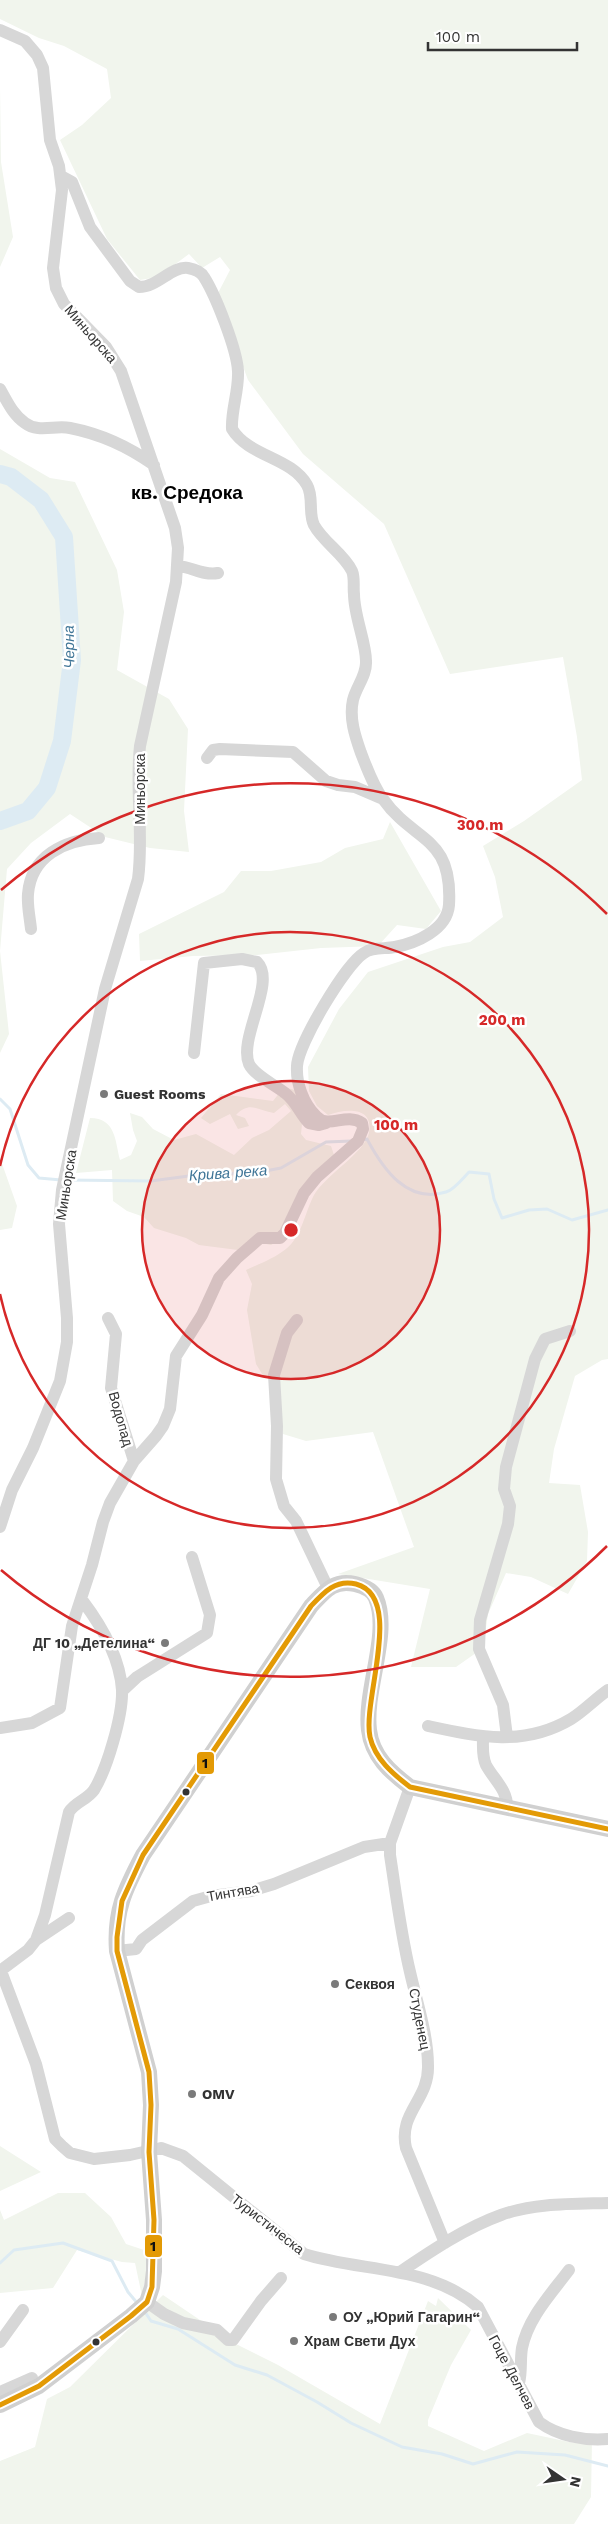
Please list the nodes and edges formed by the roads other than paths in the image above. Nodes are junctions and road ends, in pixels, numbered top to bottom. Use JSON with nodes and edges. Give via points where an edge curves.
{"nodes":[{"id":1,"x":0,"y":30,"type":"edge"},
{"id":2,"x":61,"y":176,"type":"junction"},
{"id":3,"x":0,"y":389,"type":"edge"},
{"id":4,"x":154,"y":465,"type":"junction"},
{"id":5,"x":178,"y":566,"type":"junction"},
{"id":6,"x":218,"y":573,"type":"dead end"},
{"id":7,"x":207,"y":758,"type":"dead end"},
{"id":8,"x":383,"y":799,"type":"junction"},
{"id":9,"x":99,"y":838,"type":"dead end"},
{"id":10,"x":31,"y":929,"type":"dead end"},
{"id":11,"x":194,"y":1053,"type":"dead end"},
{"id":12,"x":328,"y":1122,"type":"junction"},
{"id":13,"x":108,"y":1318,"type":"dead end"},
{"id":14,"x":297,"y":1320,"type":"dead end"},
{"id":15,"x":570,"y":1331,"type":"dead end"},
{"id":16,"x":134,"y":1461,"type":"junction"},
{"id":17,"x":0,"y":1527,"type":"edge"},
{"id":18,"x":192,"y":1557,"type":"dead end"},
{"id":19,"x":328,"y":1588,"type":"junction"},
{"id":20,"x":82,"y":1600,"type":"junction"},
{"id":21,"x":608,"y":1690,"type":"edge"},
{"id":22,"x":122,"y":1691,"type":"junction"},
{"id":23,"x":428,"y":1726,"type":"dead end"},
{"id":24,"x":0,"y":1728,"type":"edge"},
{"id":25,"x":507,"y":1737,"type":"junction"},
{"id":26,"x":483,"y":1738,"type":"junction"},
{"id":27,"x":410,"y":1786,"type":"junction"},
{"id":28,"x":507,"y":1808,"type":"junction"},
{"id":29,"x":608,"y":1829,"type":"edge"},
{"id":30,"x":390,"y":1843,"type":"junction"},
{"id":31,"x":69,"y":1918,"type":"dead end"},
{"id":32,"x":36,"y":1940,"type":"junction"},
{"id":33,"x":117,"y":1950,"type":"junction"},
{"id":34,"x":0,"y":1971,"type":"edge"},
{"id":35,"x":149,"y":2152,"type":"junction"},
{"id":36,"x":608,"y":2203,"type":"edge"},
{"id":37,"x":445,"y":2243,"type":"junction"},
{"id":38,"x":568,"y":2270,"type":"dead end"},
{"id":39,"x":400,"y":2272,"type":"junction"},
{"id":40,"x":281,"y":2278,"type":"dead end"},
{"id":41,"x":143,"y":2305,"type":"junction"},
{"id":42,"x":23,"y":2310,"type":"dead end"},
{"id":43,"x":0,"y":2342,"type":"edge"},
{"id":44,"x":32,"y":2378,"type":"dead end"},
{"id":45,"x":519,"y":2383,"type":"junction"},
{"id":46,"x":0,"y":2392,"type":"edge"},
{"id":47,"x":0,"y":2405,"type":"edge"},
{"id":48,"x":608,"y":2443,"type":"edge"}],
"edges":[{"from":1,"to":2,"type":"street","name":"Миньорска","via":[[25,41],[37,54],[43,68],[50,140]]},
{"from":2,"to":4,"type":"street","name":"Миньорска","via":[[54,268],[56,288],[64,304],[106,348],[122,371]]},
{"from":2,"to":8,"type":"street","via":[[72,182],[90,227],[130,281],[139,287],[150,285],[186,268],[195,269],[204,276],[236,359],[238,372],[232,429],[243,444],[295,472],[303,480],[308,486],[313,523],[352,570],[356,615],[366,661],[353,699],[351,716],[362,754]]},
{"from":3,"to":4,"type":"street","via":[[11,408],[31,427],[69,428],[94,435],[132,449]]},
{"from":4,"to":5,"type":"street","name":"Миньорска","via":[[175,528]]},
{"from":5,"to":6,"type":"street"},
{"from":5,"to":17,"type":"street","name":"Миньорска","via":[[140,753],[138,879],[106,989],[62,1190],[60,1224],[67,1318],[64,1363],[60,1381],[12,1490]]},
{"from":7,"to":8,"type":"street","via":[[213,750],[220,749],[294,752],[326,781],[355,787]]},
{"from":8,"to":12,"type":"street","via":[[433,844],[442,858],[449,904],[447,915],[432,931],[415,941],[364,953],[343,976],[320,1011],[297,1063],[297,1077],[307,1104],[316,1117]]},
{"from":9,"to":10,"type":"street","via":[[78,840],[40,861],[30,882],[28,897]]},
{"from":11,"to":12,"type":"street","via":[[204,963],[242,959],[257,962],[262,970],[261,990],[247,1050],[249,1064],[286,1093],[309,1123],[319,1125]]},
{"from":12,"to":16,"type":"street","via":[[351,1117],[357,1119],[362,1123],[362,1134],[317,1176],[280,1238],[260,1238],[219,1278],[176,1356],[170,1409],[163,1426]]},
{"from":13,"to":16,"type":"street","name":"Водопад","via":[[116,1334],[111,1388]]},
{"from":14,"to":19,"type":"street","via":[[287,1333],[274,1375],[276,1479],[284,1506],[296,1521]]},
{"from":15,"to":25,"type":"street","via":[[545,1339],[535,1359],[506,1467],[504,1489],[510,1506],[508,1524],[480,1620],[479,1649],[503,1705]]},
{"from":16,"to":20,"type":"street","via":[[110,1503]]},
{"from":18,"to":22,"type":"street","via":[[210,1615],[207,1633],[136,1677]]},
{"from":19,"to":27,"type":"street","via":[[347,1582],[368,1588],[376,1597],[380,1613],[379,1639],[368,1706],[369,1731],[375,1752],[388,1770]]},
{"from":19,"to":33,"type":"street","via":[[311,1606],[143,1855],[118,1908]]},
{"from":20,"to":22,"type":"street","via":[[103,1632],[115,1660]]},
{"from":20,"to":24,"type":"street","via":[[68,1643],[60,1708],[32,1723]]},
{"from":21,"to":25,"type":"street","via":[[571,1718],[531,1736]]},
{"from":22,"to":32,"type":"street","via":[[114,1735],[101,1776],[84,1800],[73,1805],[69,1812]]},
{"from":23,"to":26,"type":"street"},
{"from":25,"to":26,"type":"street"},
{"from":26,"to":28,"type":"street","via":[[486,1765],[504,1792]]},
{"from":27,"to":28,"type":"street"},
{"from":27,"to":30,"type":"street","name":"Студенец"},
{"from":28,"to":29,"type":"street"},
{"from":30,"to":33,"type":"street","name":"Тинтява","via":[[364,1847],[267,1887],[192,1901],[142,1940],[136,1950]]},
{"from":30,"to":37,"type":"street","name":"Студенец","via":[[428,2064],[428,2079],[405,2125],[403,2136]]},
{"from":31,"to":32,"type":"street"},
{"from":32,"to":34,"type":"street"},
{"from":33,"to":35,"type":"street","via":[[149,2072]]},
{"from":34,"to":35,"type":"street","name":"Туристическа","via":[[36,2064],[55,2139],[70,2153],[94,2158]]},
{"from":35,"to":39,"type":"street","name":"Туристическа","via":[[161,2148],[183,2156],[304,2254]]},
{"from":35,"to":41,"type":"street","via":[[154,2271]]},
{"from":36,"to":37,"type":"street","via":[[552,2205],[501,2215]]},
{"from":37,"to":39,"type":"street"},
{"from":38,"to":45,"type":"street","via":[[537,2312],[525,2337]]},
{"from":39,"to":45,"type":"street","name":"Гоце Делчев","via":[[463,2294],[478,2307]]},
{"from":40,"to":41,"type":"street","via":[[233,2340],[228,2340],[217,2330],[183,2323]]},
{"from":41,"to":47,"type":"street","via":[[39,2386]]},
{"from":42,"to":43,"type":"street"},
{"from":44,"to":46,"type":"street"},
{"from":45,"to":48,"type":"street","name":"Гоце Делчев","via":[[539,2422],[578,2438]]}]}
